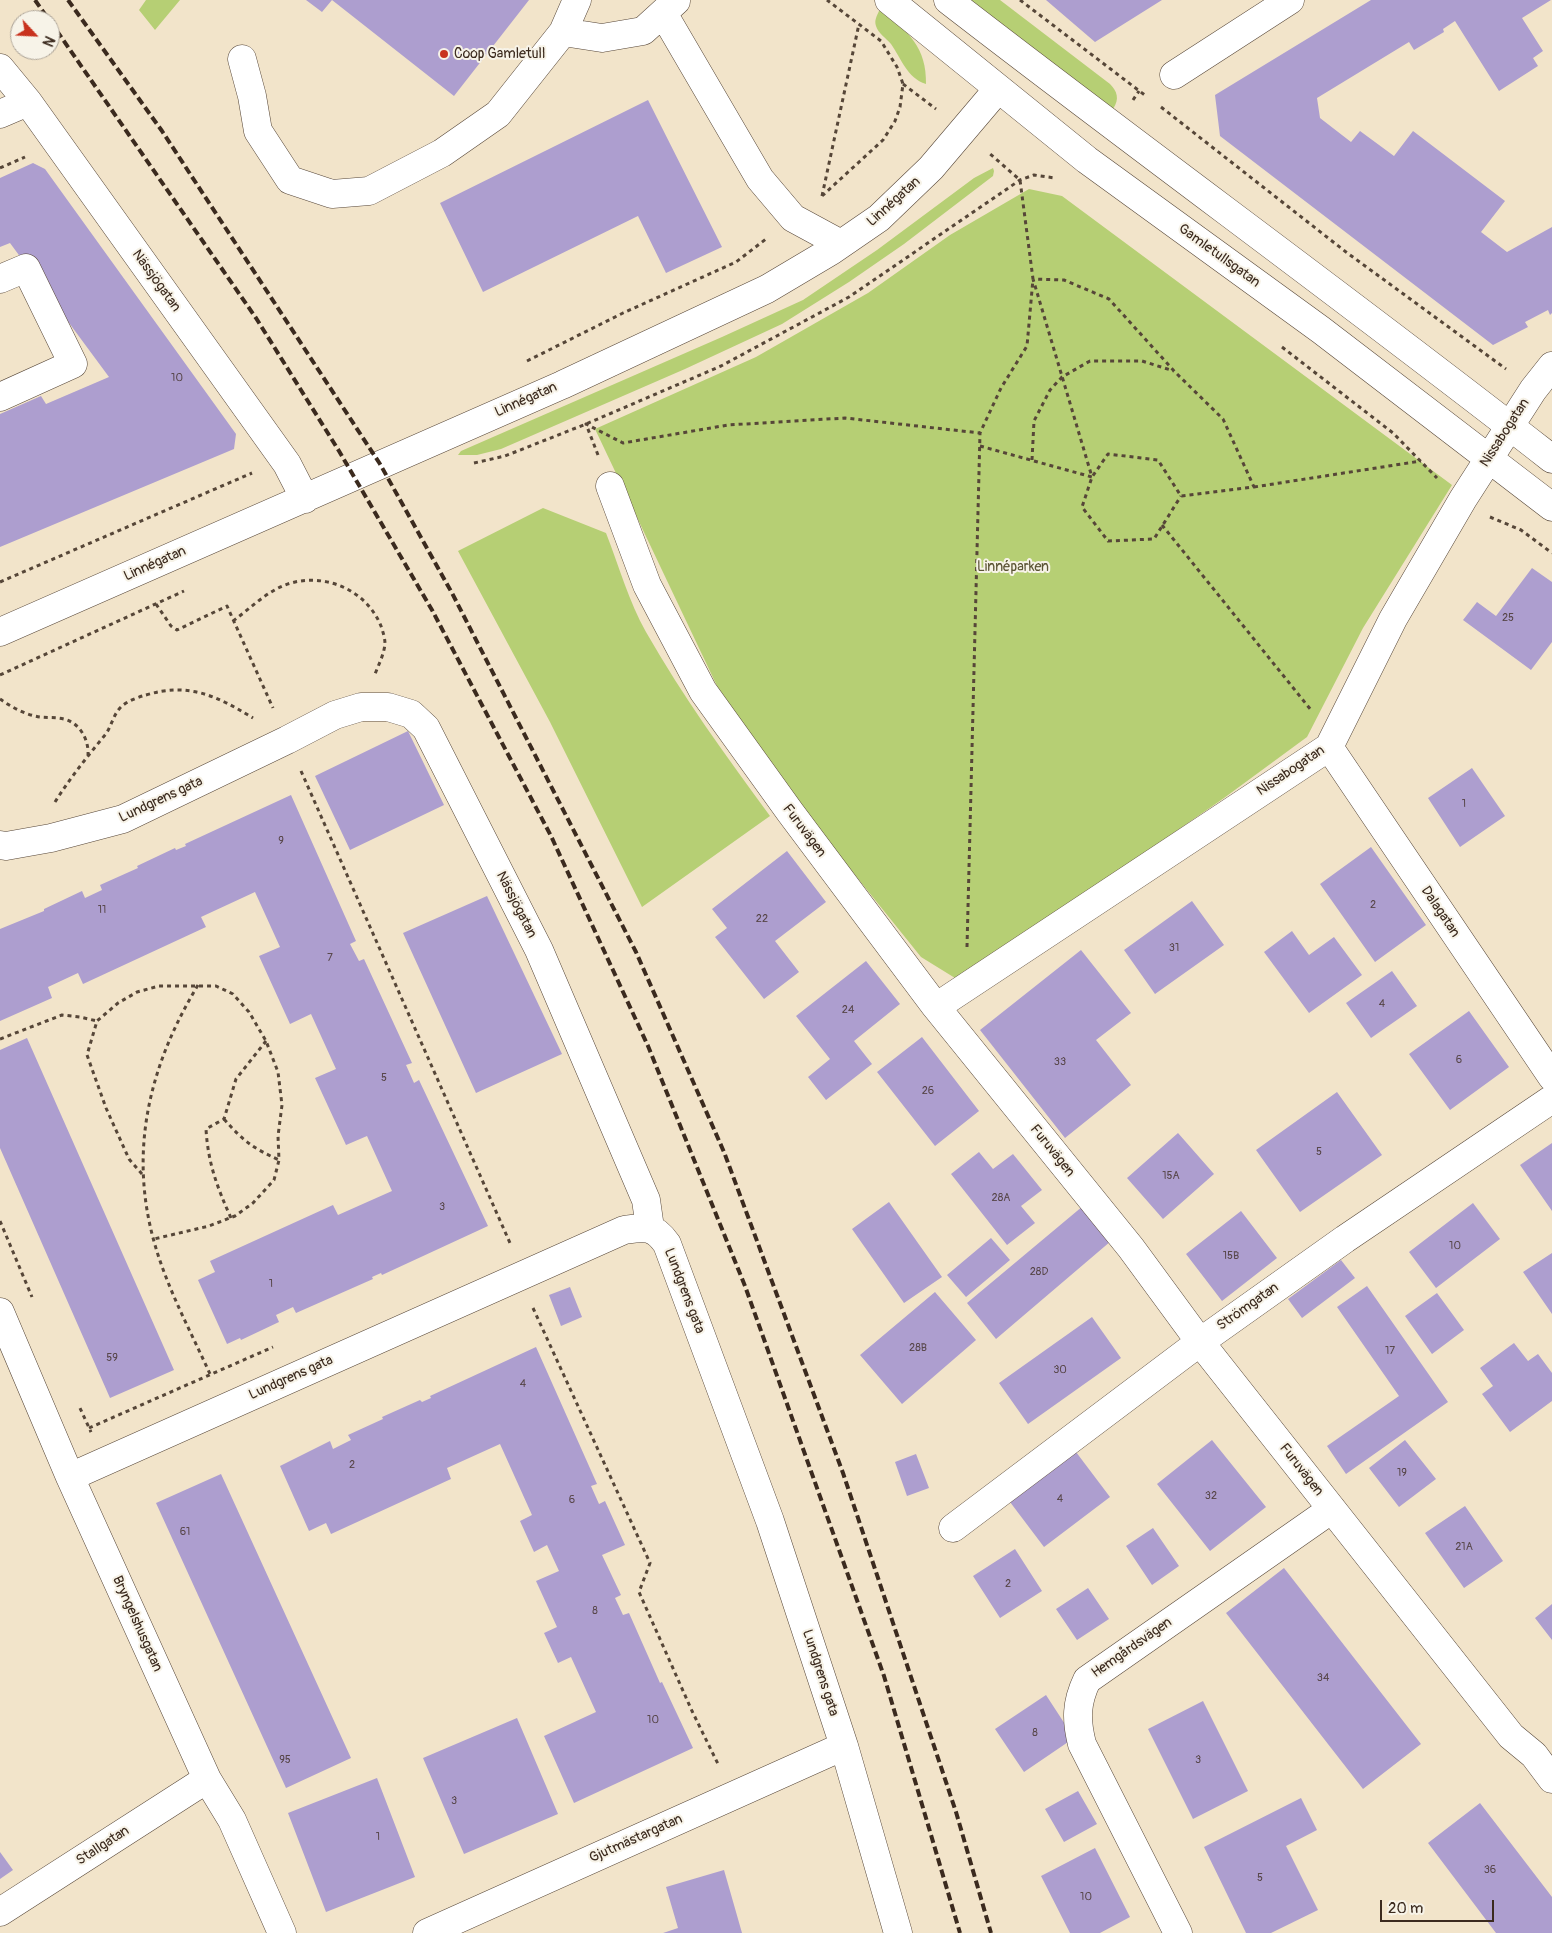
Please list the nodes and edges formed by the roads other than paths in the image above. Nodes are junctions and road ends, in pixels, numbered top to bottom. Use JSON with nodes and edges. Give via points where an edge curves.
{"nodes":[{"id":1,"x":577,"y":0,"type":"edge"},
{"id":2,"x":890,"y":0,"type":"edge"},
{"id":3,"x":948,"y":0,"type":"edge"},
{"id":4,"x":1290,"y":0,"type":"edge"},
{"id":5,"x":671,"y":6,"type":"edge"},
{"id":6,"x":563,"y":32,"type":"junction"},
{"id":7,"x":242,"y":59,"type":"dead end"},
{"id":8,"x":0,"y":68,"type":"edge"},
{"id":9,"x":1174,"y":75,"type":"dead end"},
{"id":10,"x":998,"y":89,"type":"junction"},
{"id":11,"x":28,"y":102,"type":"junction"},
{"id":12,"x":0,"y":114,"type":"edge"},
{"id":13,"x":841,"y":244,"type":"junction"},
{"id":14,"x":0,"y":279,"type":"edge"},
{"id":15,"x":1552,"y":366,"type":"edge"},
{"id":16,"x":0,"y":397,"type":"edge"},
{"id":17,"x":1510,"y":426,"type":"junction"},
{"id":18,"x":1488,"y":458,"type":"junction"},
{"id":19,"x":1552,"y":459,"type":"edge"},
{"id":20,"x":610,"y":486,"type":"road end"},
{"id":21,"x":305,"y":498,"type":"junction"},
{"id":22,"x":1552,"y":508,"type":"edge"},
{"id":23,"x":0,"y":632,"type":"edge"},
{"id":24,"x":1333,"y":738,"type":"junction"},
{"id":25,"x":287,"y":740,"type":"joint"},
{"id":26,"x":12,"y":844,"type":"edge"},
{"id":27,"x":936,"y":1007,"type":"junction"},
{"id":28,"x":1552,"y":1077,"type":"edge"},
{"id":29,"x":1552,"y":1099,"type":"edge"},
{"id":30,"x":650,"y":1228,"type":"junction"},
{"id":31,"x":0,"y":1312,"type":"edge"},
{"id":32,"x":1200,"y":1342,"type":"junction"},
{"id":33,"x":70,"y":1477,"type":"junction"},
{"id":34,"x":1332,"y":1509,"type":"junction"},
{"id":35,"x":953,"y":1528,"type":"dead end"},
{"id":36,"x":844,"y":1746,"type":"junction"},
{"id":37,"x":1543,"y":1747,"type":"edge"},
{"id":38,"x":1552,"y":1778,"type":"edge"},
{"id":39,"x":206,"y":1779,"type":"junction"},
{"id":40,"x":0,"y":1912,"type":"edge"},
{"id":41,"x":282,"y":1933,"type":"edge"},
{"id":42,"x":428,"y":1933,"type":"edge"},
{"id":43,"x":898,"y":1933,"type":"edge"},
{"id":44,"x":1178,"y":1933,"type":"edge"}],
"edges":[{"from":1,"to":6,"type":"street"},
{"from":2,"to":10,"type":"street","name":"Gamletullsgatan"},
{"from":3,"to":17,"type":"street"},
{"from":4,"to":9,"type":"street"},
{"from":5,"to":6,"type":"street","via":[[643,31],[602,38]]},
{"from":5,"to":13,"type":"street","via":[[760,179],[794,218]]},
{"from":6,"to":7,"type":"street","via":[[498,114],[442,153],[369,190],[332,194],[290,180],[258,131]]},
{"from":8,"to":11,"type":"street","name":"Nässjögatan"},
{"from":10,"to":13,"type":"street","name":"Linnégatan","via":[[931,168],[879,218]]},
{"from":10,"to":18,"type":"street","name":"Gamletullsgatan","via":[[1087,160],[1321,330]]},
{"from":11,"to":12,"type":"street"},
{"from":11,"to":21,"type":"street","name":"Nässjögatan","via":[[287,464]]},
{"from":13,"to":21,"type":"street","name":"Linnégatan","via":[[767,289],[724,310]]},
{"from":14,"to":16,"type":"street","via":[[26,268],[72,364]]},
{"from":15,"to":17,"type":"street","name":"Nissabogatan"},
{"from":17,"to":18,"type":"street","name":"Nissabogatan"},
{"from":17,"to":19,"type":"street"},
{"from":18,"to":22,"type":"street","name":"Gamletullsgatan"},
{"from":18,"to":24,"type":"street","name":"Nissabogatan","via":[[1393,619]]},
{"from":20,"to":27,"type":"street","name":"Furuvägen","via":[[648,585],[703,691]]},
{"from":21,"to":23,"type":"street","name":"Linnégatan"},
{"from":24,"to":27,"type":"street","name":"Nissabogatan"},
{"from":24,"to":28,"type":"street","name":"Dalagatan"},
{"from":25,"to":26,"type":"street","name":"Lundgrens gata","via":[[123,819],[51,838]]},
{"from":25,"to":30,"type":"street","name":"Nässjögatan","via":[[335,715],[362,706],[388,707],[411,714],[426,728],[539,950],[646,1200]]},
{"from":27,"to":32,"type":"street","name":"Furuvägen","via":[[1132,1248]]},
{"from":29,"to":32,"type":"street","name":"Strömgatan"},
{"from":30,"to":33,"type":"street","name":"Lundgrens gata","via":[[624,1230]]},
{"from":30,"to":36,"type":"street","name":"Lundgrens gata","via":[[667,1244],[770,1521]]},
{"from":31,"to":33,"type":"street","name":"Bryngelshusgatan"},
{"from":32,"to":34,"type":"street","name":"Furuvägen"},
{"from":32,"to":35,"type":"street","name":"Strömgatan"},
{"from":33,"to":39,"type":"street","name":"Bryngelshusgatan"},
{"from":34,"to":37,"type":"street","name":"Furuvägen","via":[[1511,1736]]},
{"from":34,"to":44,"type":"street","name":"Hemgårdsvägen","via":[[1087,1680],[1080,1696],[1077,1724],[1082,1744]]},
{"from":36,"to":42,"type":"street","name":"Gjutmästargatan"},
{"from":36,"to":43,"type":"street","name":"Lundgrens gata"},
{"from":37,"to":38,"type":"street","name":"Furuvägen"},
{"from":39,"to":40,"type":"street","name":"Stallgatan"},
{"from":39,"to":41,"type":"street","name":"Bryngelshusgatan","via":[[232,1820]]}]}
